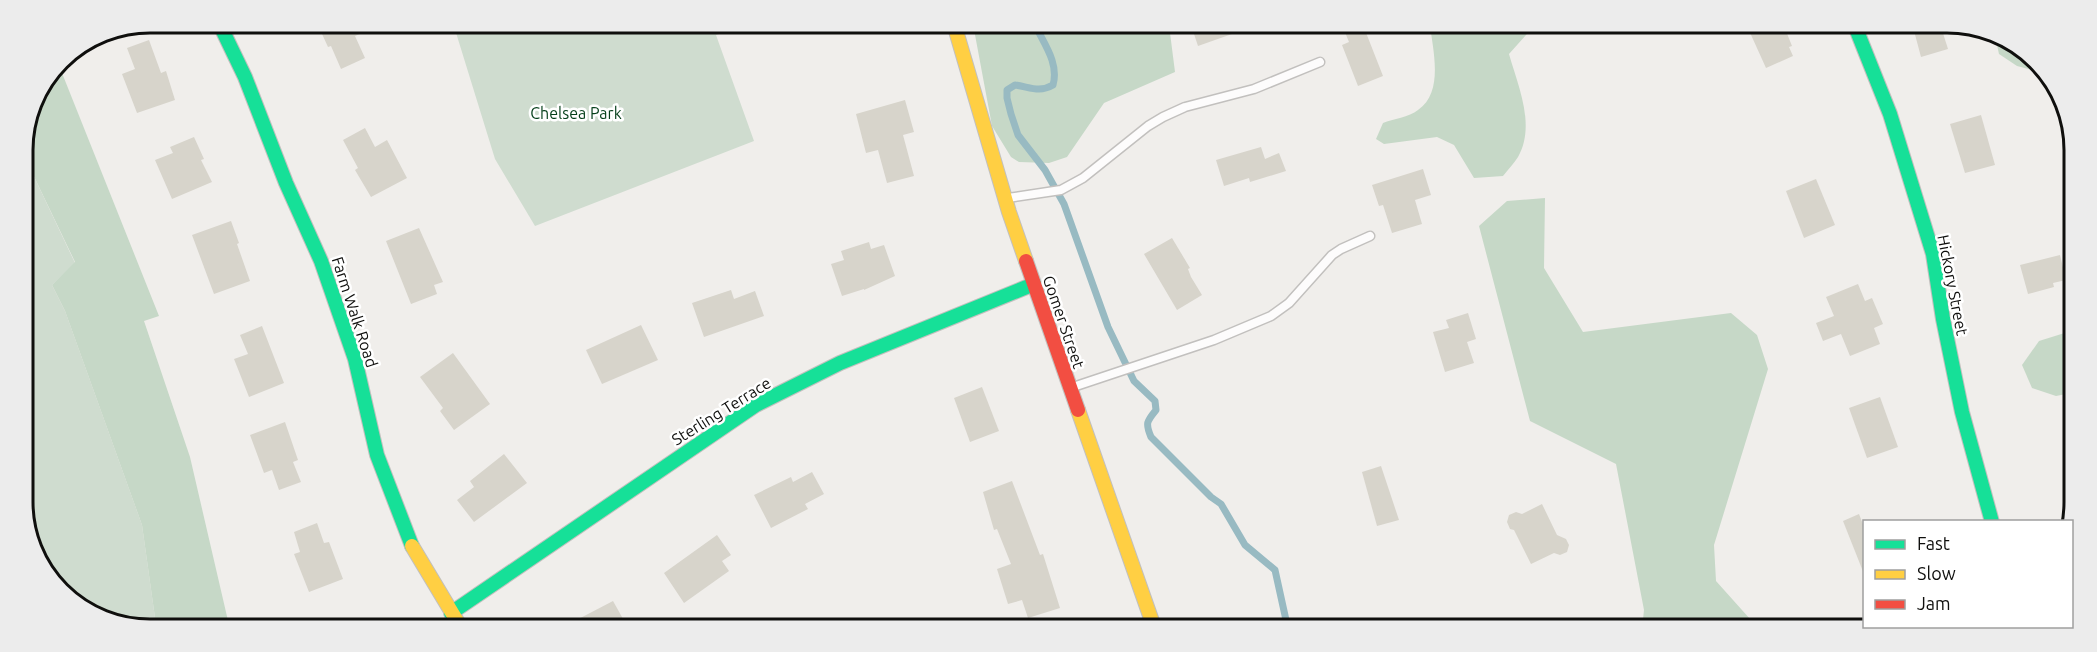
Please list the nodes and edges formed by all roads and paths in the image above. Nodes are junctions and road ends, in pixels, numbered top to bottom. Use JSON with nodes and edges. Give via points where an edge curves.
{"nodes":[{"id":1,"x":224,"y":33,"type":"edge"},
{"id":2,"x":957,"y":33,"type":"edge"},
{"id":3,"x":1857,"y":33,"type":"edge"},
{"id":4,"x":1320,"y":62,"type":"dead end"},
{"id":5,"x":1005,"y":198,"type":"junction"},
{"id":6,"x":1370,"y":236,"type":"dead end"},
{"id":7,"x":1034,"y":284,"type":"junction"},
{"id":8,"x":1070,"y":388,"type":"junction"},
{"id":9,"x":1991,"y":520,"type":"edge"},
{"id":10,"x":451,"y":613,"type":"junction"},
{"id":11,"x":455,"y":619,"type":"edge"},
{"id":12,"x":1151,"y":619,"type":"edge"}],
"edges":[{"from":1,"to":10,"type":"street","name":"Farm Walk Road","via":[[321,261],[355,359],[377,455],[414,552]]},
{"from":2,"to":5,"type":"street","name":"Gomer Street"},
{"from":3,"to":9,"type":"street","name":"Hickory Street","via":[[1890,114],[1933,254],[1962,412]]},
{"from":4,"to":5,"type":"lane","via":[[1254,89],[1185,107],[1163,117],[1083,178],[1061,190]]},
{"from":5,"to":7,"type":"street","name":"Gomer Street"},
{"from":6,"to":8,"type":"lane","via":[[1332,255],[1289,303],[1270,316],[1214,340]]},
{"from":7,"to":8,"type":"street","name":"Gomer Street"},
{"from":7,"to":10,"type":"street","name":"Sterling Terrace","via":[[840,363],[756,405]]},
{"from":8,"to":12,"type":"street","name":"Gomer Street"},
{"from":10,"to":11,"type":"street","name":"Farm Walk Road"}]}
